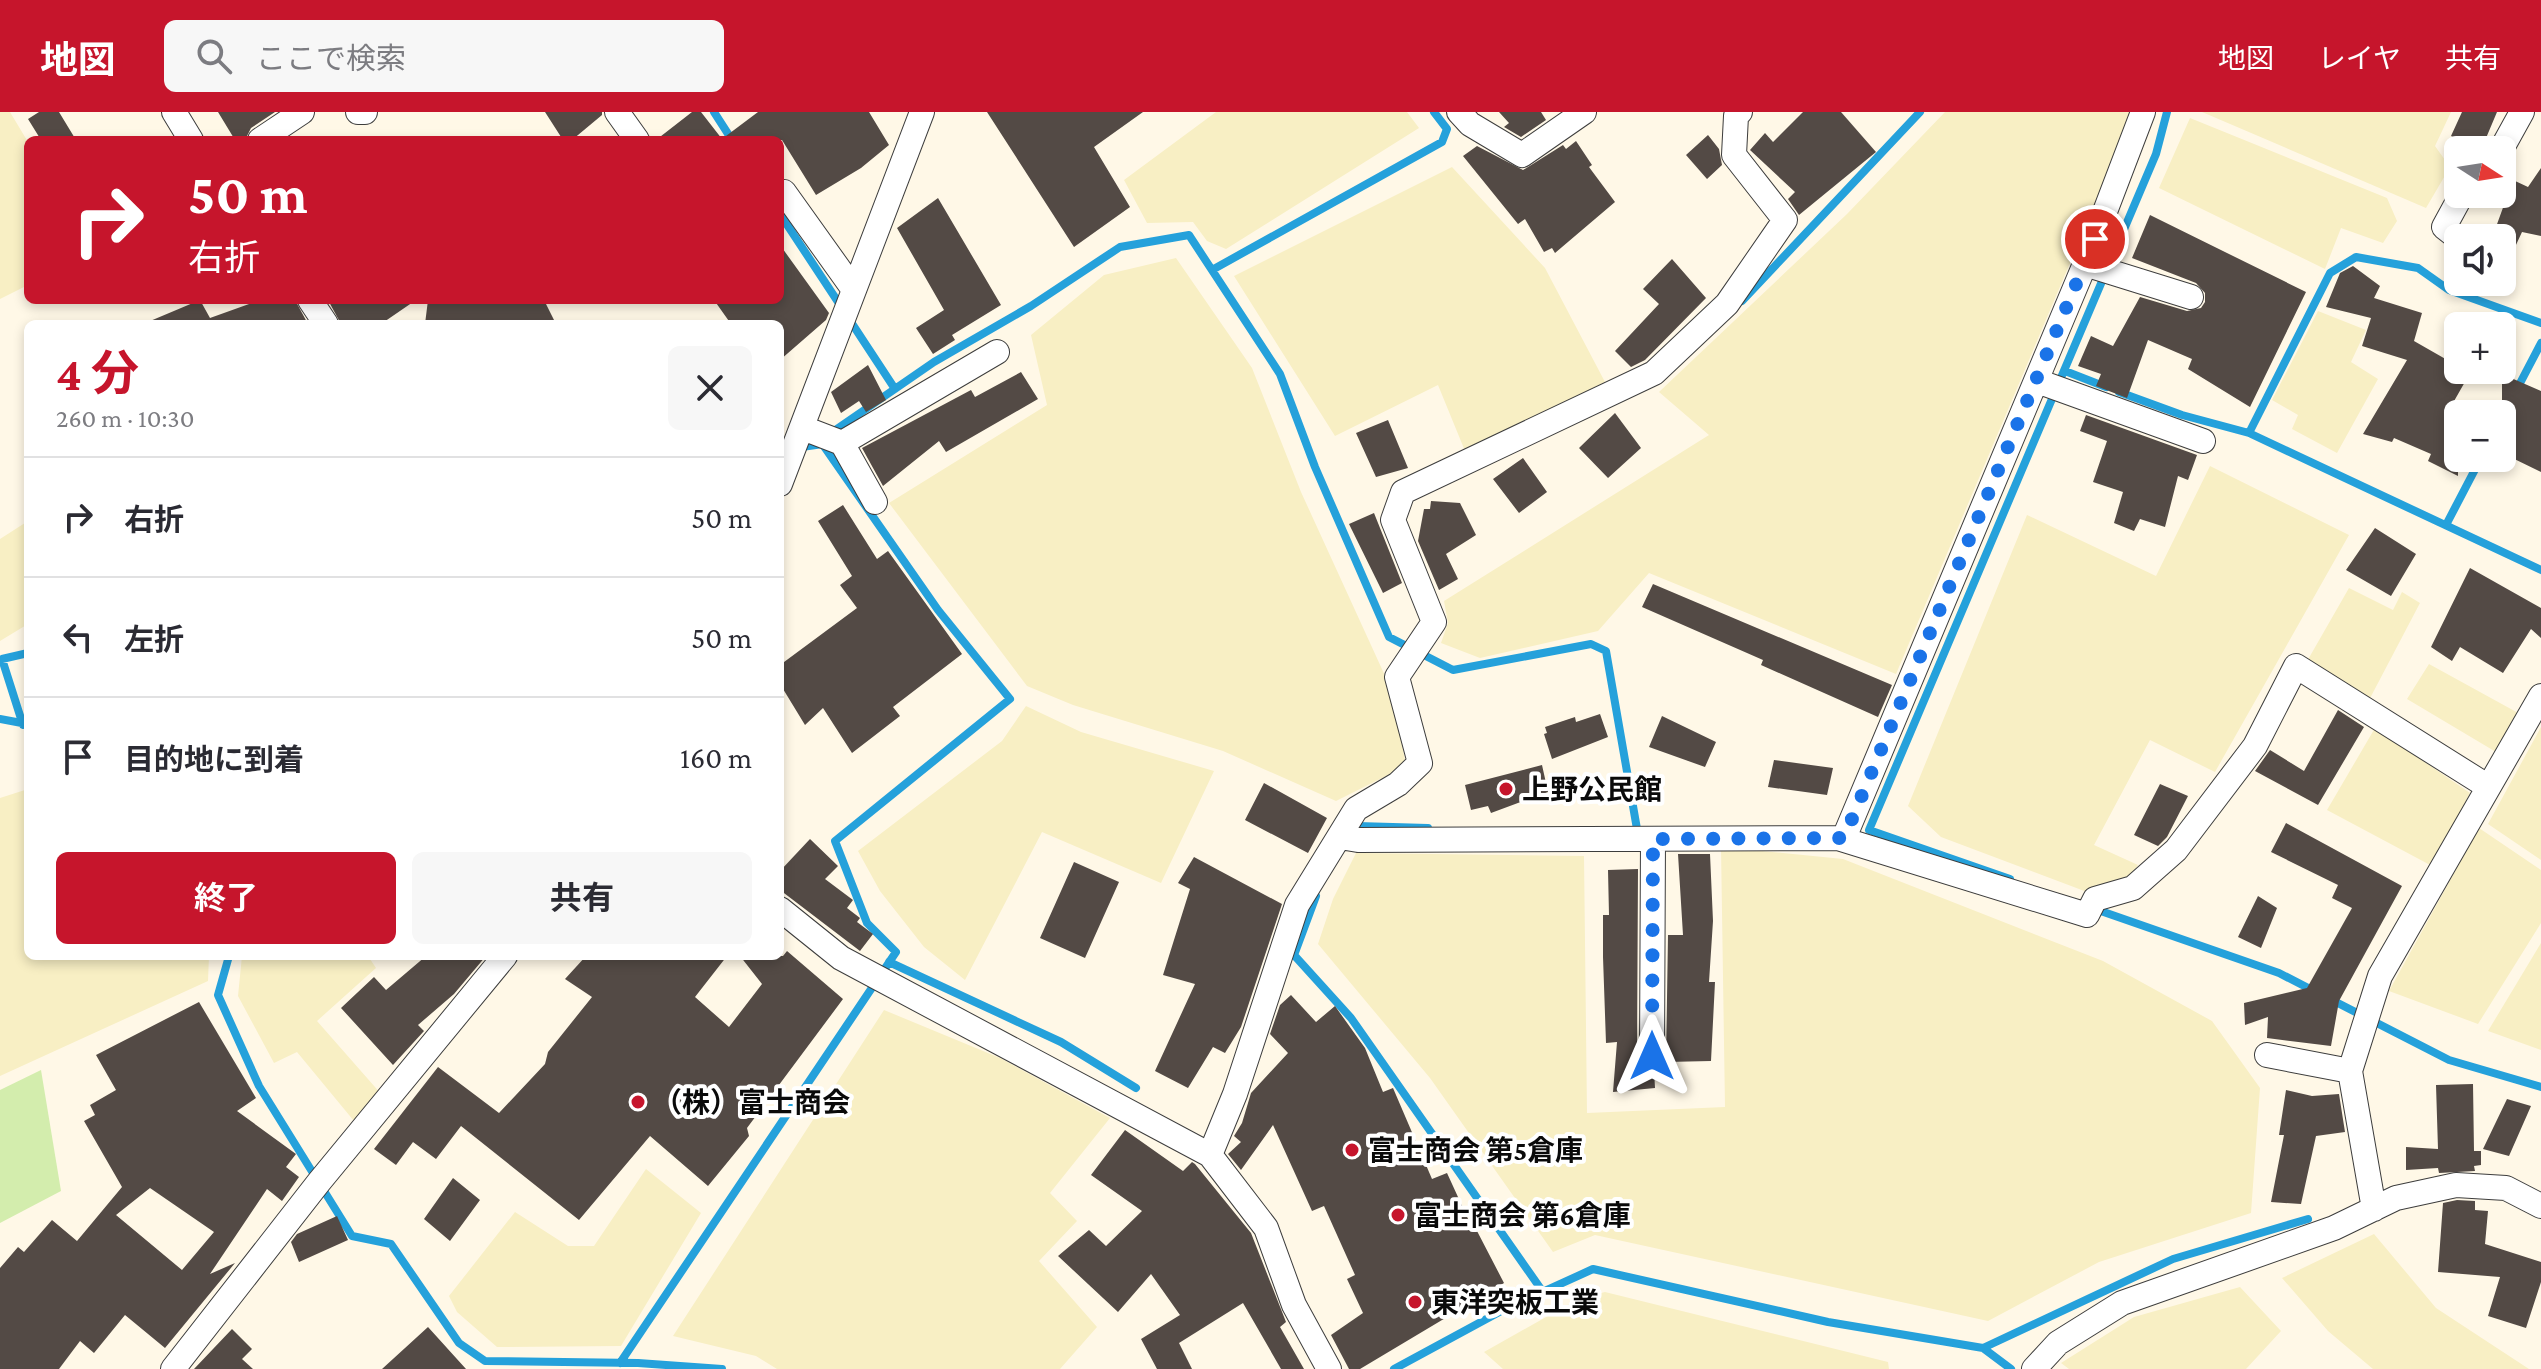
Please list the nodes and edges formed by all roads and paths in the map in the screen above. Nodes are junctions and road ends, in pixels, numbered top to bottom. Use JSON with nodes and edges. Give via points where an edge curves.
{"nodes":[{"id":1,"x":174,"y":112,"type":"edge"},
{"id":2,"x":302,"y":112,"type":"edge"},
{"id":3,"x":358,"y":112,"type":"edge"},
{"id":4,"x":365,"y":112,"type":"edge"},
{"id":5,"x":617,"y":112,"type":"edge"},
{"id":6,"x":922,"y":112,"type":"edge"},
{"id":7,"x":1459,"y":112,"type":"edge"},
{"id":8,"x":1584,"y":112,"type":"edge"},
{"id":9,"x":1740,"y":112,"type":"edge"},
{"id":10,"x":2143,"y":112,"type":"edge"},
{"id":11,"x":2522,"y":112,"type":"edge"},
{"id":12,"x":189,"y":136,"type":"edge"},
{"id":13,"x":266,"y":136,"type":"edge"},
{"id":14,"x":634,"y":136,"type":"edge"},
{"id":15,"x":2509,"y":136,"type":"edge"},
{"id":16,"x":784,"y":192,"type":"edge"},
{"id":17,"x":2085,"y":264,"type":"junction"},
{"id":18,"x":854,"y":290,"type":"junction"},
{"id":19,"x":2191,"y":297,"type":"dead end"},
{"id":20,"x":997,"y":352,"type":"dead end"},
{"id":21,"x":2037,"y":381,"type":"junction"},
{"id":22,"x":815,"y":441,"type":"junction"},
{"id":23,"x":2203,"y":441,"type":"dead end"},
{"id":24,"x":784,"y":479,"type":"edge"},
{"id":25,"x":875,"y":502,"type":"dead end"},
{"id":26,"x":2541,"y":696,"type":"edge"},
{"id":27,"x":2487,"y":786,"type":"junction"},
{"id":28,"x":1844,"y":833,"type":"junction"},
{"id":29,"x":1349,"y":838,"type":"junction"},
{"id":30,"x":1653,"y":839,"type":"junction"},
{"id":31,"x":784,"y":912,"type":"edge"},
{"id":32,"x":502,"y":960,"type":"edge"},
{"id":33,"x":2267,"y":1055,"type":"dead end"},
{"id":34,"x":1652,"y":1056,"type":"dead end"},
{"id":35,"x":2350,"y":1071,"type":"junction"},
{"id":36,"x":1210,"y":1155,"type":"junction"},
{"id":37,"x":2541,"y":1206,"type":"edge"},
{"id":38,"x":2374,"y":1209,"type":"junction"},
{"id":39,"x":173,"y":1369,"type":"edge"},
{"id":40,"x":1329,"y":1369,"type":"edge"},
{"id":41,"x":2034,"y":1369,"type":"edge"}],
"edges":[{"from":1,"to":12,"type":"street"},
{"from":2,"to":13,"type":"street"},
{"from":3,"to":4,"type":"street"},
{"from":5,"to":14,"type":"street"},
{"from":6,"to":18,"type":"street"},
{"from":7,"to":8,"type":"street","via":[[1522,155]]},
{"from":9,"to":29,"type":"street","via":[[1734,155],[1785,220],[1727,304],[1654,373],[1403,492],[1393,520],[1434,622],[1397,677],[1420,763],[1398,784],[1356,809]]},
{"from":10,"to":17,"type":"street"},
{"from":11,"to":15,"type":"street"},
{"from":16,"to":18,"type":"street"},
{"from":17,"to":19,"type":"street"},
{"from":17,"to":21,"type":"street"},
{"from":18,"to":22,"type":"street"},
{"from":20,"to":22,"type":"street"},
{"from":21,"to":23,"type":"street"},
{"from":21,"to":28,"type":"street"},
{"from":22,"to":24,"type":"street"},
{"from":22,"to":25,"type":"street"},
{"from":26,"to":27,"type":"street"},
{"from":27,"to":28,"type":"street","via":[[2296,666],[2255,746],[2176,850],[2133,888],[2095,899],[2087,915]]},
{"from":27,"to":35,"type":"street","via":[[2380,976]]},
{"from":28,"to":30,"type":"street"},
{"from":29,"to":30,"type":"street"},
{"from":29,"to":36,"type":"street","via":[[1297,905]]},
{"from":30,"to":34,"type":"street"},
{"from":31,"to":36,"type":"street","via":[[841,958]]},
{"from":32,"to":39,"type":"street"},
{"from":33,"to":35,"type":"street"},
{"from":35,"to":38,"type":"street"},
{"from":36,"to":40,"type":"street","via":[[1266,1228],[1294,1305]]},
{"from":37,"to":38,"type":"street","via":[[2506,1188],[2456,1185],[2396,1198]]},
{"from":38,"to":41,"type":"street","via":[[2122,1303],[2058,1343]]}]}
